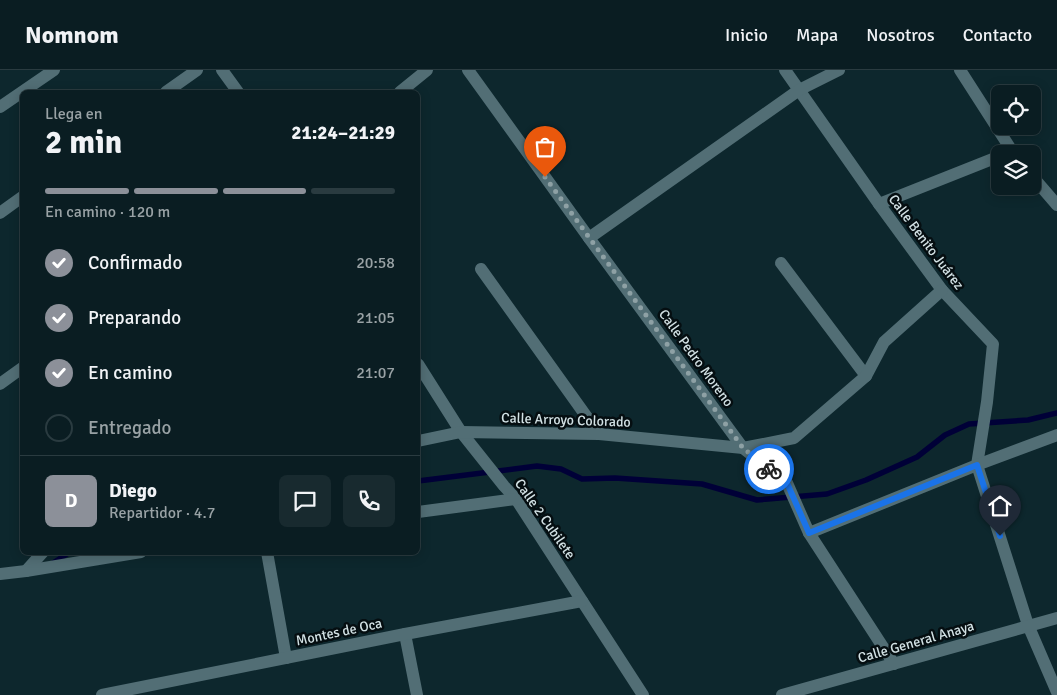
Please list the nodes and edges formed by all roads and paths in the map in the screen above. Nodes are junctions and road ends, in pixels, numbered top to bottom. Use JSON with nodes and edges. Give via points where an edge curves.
{"nodes":[{"id":1,"x":54,"y":70,"type":"edge"},
{"id":2,"x":198,"y":70,"type":"edge"},
{"id":3,"x":222,"y":70,"type":"edge"},
{"id":4,"x":427,"y":70,"type":"edge"},
{"id":5,"x":468,"y":70,"type":"edge"},
{"id":6,"x":785,"y":70,"type":"edge"},
{"id":7,"x":839,"y":70,"type":"edge"},
{"id":8,"x":960,"y":70,"type":"edge"},
{"id":9,"x":25,"y":90,"type":"edge"},
{"id":10,"x":169,"y":90,"type":"edge"},
{"id":11,"x":237,"y":90,"type":"edge"},
{"id":12,"x":402,"y":90,"type":"edge"},
{"id":13,"x":799,"y":90,"type":"junction"},
{"id":14,"x":20,"y":93,"type":"edge"},
{"id":15,"x":0,"y":107,"type":"edge"},
{"id":16,"x":1003,"y":145,"type":"edge"},
{"id":17,"x":991,"y":161,"type":"edge"},
{"id":18,"x":1041,"y":186,"type":"edge"},
{"id":19,"x":20,"y":198,"type":"edge"},
{"id":20,"x":879,"y":204,"type":"junction"},
{"id":21,"x":1057,"y":205,"type":"edge"},
{"id":22,"x":0,"y":213,"type":"edge"},
{"id":23,"x":589,"y":238,"type":"junction"},
{"id":24,"x":781,"y":263,"type":"dead end"},
{"id":25,"x":481,"y":269,"type":"dead end"},
{"id":26,"x":942,"y":290,"type":"junction"},
{"id":27,"x":420,"y":367,"type":"edge"},
{"id":28,"x":20,"y":369,"type":"edge"},
{"id":29,"x":866,"y":376,"type":"junction"},
{"id":30,"x":0,"y":384,"type":"edge"},
{"id":31,"x":462,"y":432,"type":"junction"},
{"id":32,"x":599,"y":434,"type":"junction"},
{"id":33,"x":1057,"y":435,"type":"edge"},
{"id":34,"x":420,"y":441,"type":"edge"},
{"id":35,"x":743,"y":448,"type":"junction"},
{"id":36,"x":977,"y":465,"type":"junction"},
{"id":37,"x":516,"y":499,"type":"junction"},
{"id":38,"x":420,"y":512,"type":"edge"},
{"id":39,"x":809,"y":533,"type":"junction"},
{"id":40,"x":40,"y":555,"type":"edge"},
{"id":41,"x":123,"y":555,"type":"edge"},
{"id":42,"x":268,"y":555,"type":"edge"},
{"id":43,"x":26,"y":571,"type":"junction"},
{"id":44,"x":0,"y":574,"type":"edge"},
{"id":45,"x":582,"y":601,"type":"junction"},
{"id":46,"x":1057,"y":618,"type":"edge"},
{"id":47,"x":1028,"y":626,"type":"junction"},
{"id":48,"x":405,"y":634,"type":"junction"},
{"id":49,"x":286,"y":658,"type":"junction"},
{"id":50,"x":894,"y":664,"type":"junction"},
{"id":51,"x":1057,"y":692,"type":"edge"},
{"id":52,"x":787,"y":694,"type":"edge"},
{"id":53,"x":102,"y":695,"type":"edge"},
{"id":54,"x":417,"y":695,"type":"edge"},
{"id":55,"x":643,"y":695,"type":"edge"}],
"edges":[{"from":1,"to":9,"type":"street"},
{"from":2,"to":10,"type":"street"},
{"from":3,"to":11,"type":"street"},
{"from":4,"to":12,"type":"street"},
{"from":5,"to":23,"type":"street","name":"Calle Pedro Moreno"},
{"from":6,"to":13,"type":"street","name":"Calle Benito Juárez"},
{"from":7,"to":13,"type":"street"},
{"from":8,"to":16,"type":"street"},
{"from":13,"to":20,"type":"street","name":"Calle Benito Juárez"},
{"from":13,"to":23,"type":"street"},
{"from":14,"to":15,"type":"street"},
{"from":17,"to":20,"type":"street"},
{"from":18,"to":21,"type":"street"},
{"from":19,"to":22,"type":"street"},
{"from":20,"to":26,"type":"street","name":"Calle Benito Juárez"},
{"from":23,"to":35,"type":"street","name":"Calle Pedro Moreno"},
{"from":24,"to":29,"type":"street"},
{"from":25,"to":32,"type":"street"},
{"from":26,"to":29,"type":"street","via":[[884,342]]},
{"from":26,"to":36,"type":"street","name":"Calle Benito Juárez","via":[[992,344]]},
{"from":27,"to":31,"type":"street","name":"Calle 2 Cubilete"},
{"from":28,"to":30,"type":"street"},
{"from":29,"to":35,"type":"street","name":"Calle Arroyo Colorado","via":[[794,438]]},
{"from":31,"to":32,"type":"street","name":"Calle Arroyo Colorado"},
{"from":31,"to":34,"type":"street","name":"Calle Arroyo Colorado"},
{"from":31,"to":37,"type":"street","name":"Calle 2 Cubilete"},
{"from":32,"to":35,"type":"street","name":"Calle Arroyo Colorado"},
{"from":33,"to":36,"type":"street"},
{"from":35,"to":39,"type":"street","name":"Calle Pedro Moreno","via":[[787,483]]},
{"from":36,"to":39,"type":"street"},
{"from":36,"to":47,"type":"street"},
{"from":37,"to":38,"type":"street"},
{"from":37,"to":45,"type":"street","name":"Calle 2 Cubilete"},
{"from":39,"to":50,"type":"street","name":"Calle Pedro Moreno"},
{"from":40,"to":43,"type":"street"},
{"from":41,"to":43,"type":"street"},
{"from":42,"to":49,"type":"street"},
{"from":43,"to":44,"type":"street"},
{"from":45,"to":48,"type":"street","name":"Montes de Oca"},
{"from":45,"to":55,"type":"street","name":"Calle 2 Cubilete"},
{"from":46,"to":47,"type":"street","name":"Calle General Anaya"},
{"from":47,"to":50,"type":"street","name":"Calle General Anaya"},
{"from":47,"to":51,"type":"street"},
{"from":48,"to":49,"type":"street","name":"Montes de Oca"},
{"from":48,"to":54,"type":"street"},
{"from":49,"to":53,"type":"street","name":"Montes de Oca"},
{"from":50,"to":52,"type":"street","name":"Calle General Anaya"}]}
